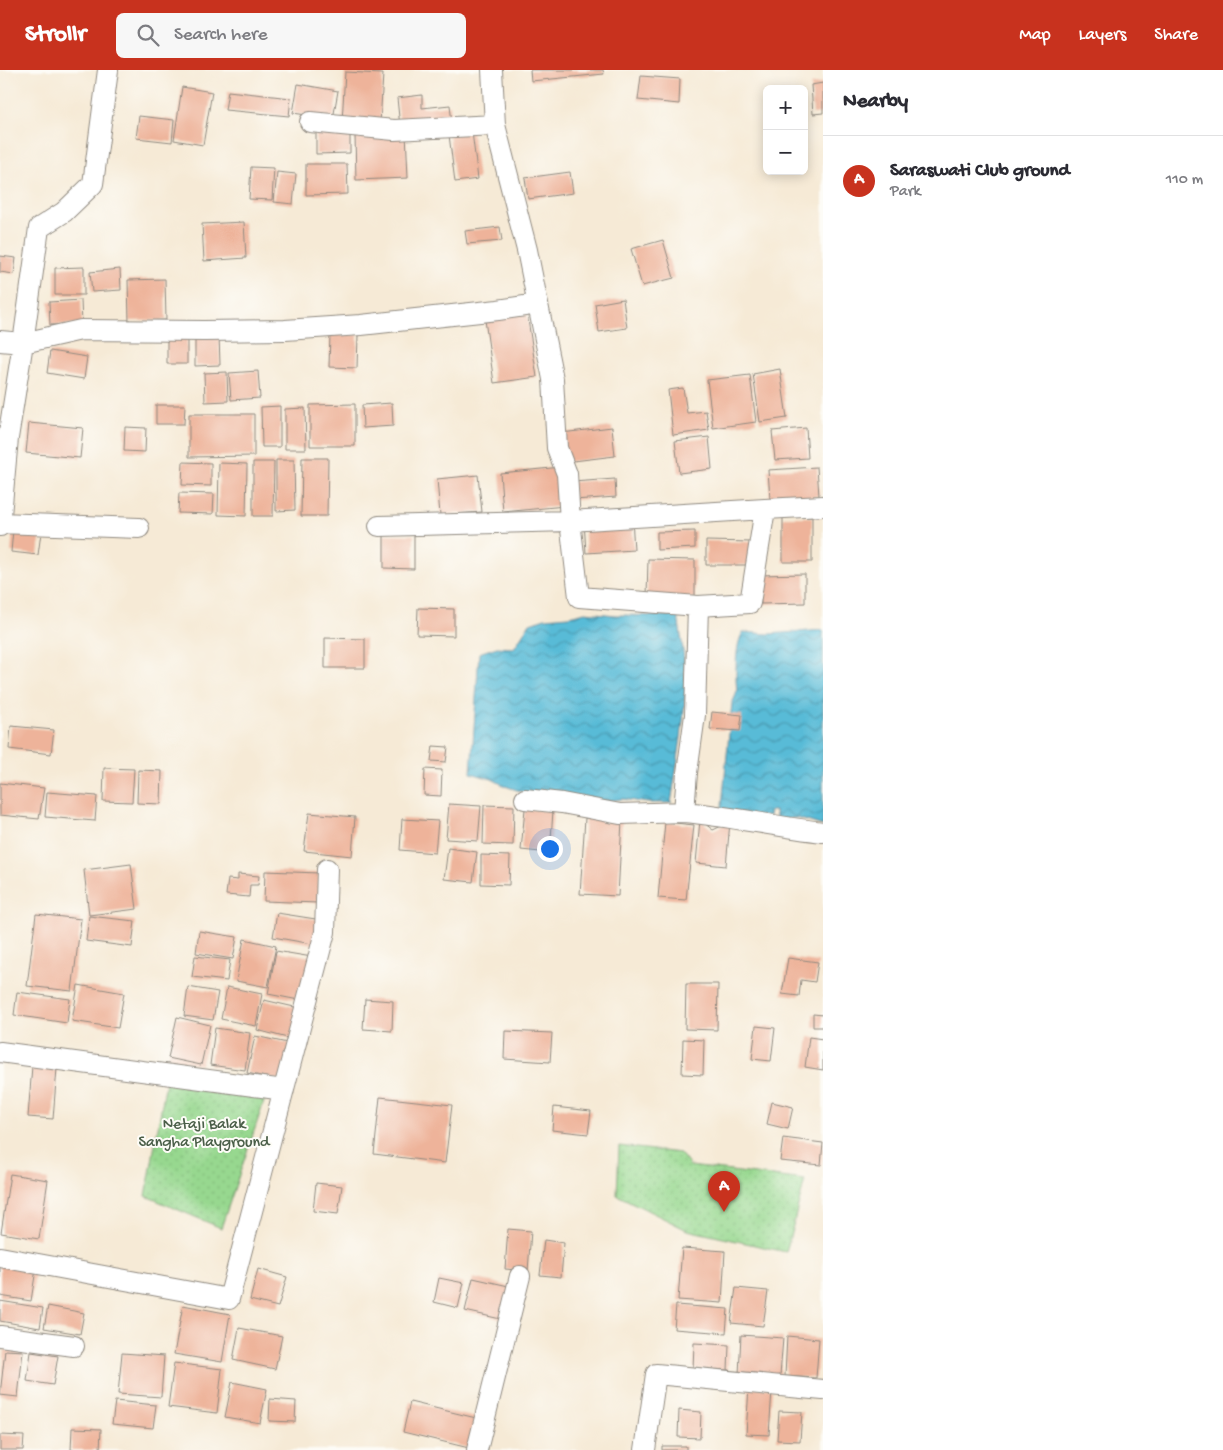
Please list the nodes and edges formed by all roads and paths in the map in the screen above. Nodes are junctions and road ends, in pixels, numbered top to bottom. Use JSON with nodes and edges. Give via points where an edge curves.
{"nodes":[{"id":1,"x":108,"y":70,"type":"edge"},
{"id":2,"x":492,"y":70,"type":"edge"},
{"id":3,"x":310,"y":122,"type":"dead end"},
{"id":4,"x":495,"y":125,"type":"junction"},
{"id":5,"x":538,"y":304,"type":"junction"},
{"id":6,"x":0,"y":341,"type":"edge"},
{"id":7,"x":23,"y":343,"type":"junction"},
{"id":8,"x":823,"y":506,"type":"edge"},
{"id":9,"x":765,"y":509,"type":"junction"},
{"id":10,"x":570,"y":521,"type":"junction"},
{"id":11,"x":0,"y":525,"type":"edge"},
{"id":12,"x":379,"y":526,"type":"dead end"},
{"id":13,"x":139,"y":528,"type":"dead end"},
{"id":14,"x":698,"y":606,"type":"junction"},
{"id":15,"x":526,"y":799,"type":"dead end"},
{"id":16,"x":684,"y":812,"type":"junction"},
{"id":17,"x":823,"y":832,"type":"edge"},
{"id":18,"x":327,"y":869,"type":"dead end"},
{"id":19,"x":0,"y":1052,"type":"edge"},
{"id":20,"x":284,"y":1090,"type":"junction"},
{"id":21,"x":0,"y":1257,"type":"edge"},
{"id":22,"x":520,"y":1276,"type":"dead end"},
{"id":23,"x":0,"y":1336,"type":"edge"},
{"id":24,"x":74,"y":1346,"type":"dead end"},
{"id":25,"x":823,"y":1390,"type":"edge"},
{"id":26,"x":477,"y":1450,"type":"edge"},
{"id":27,"x":645,"y":1450,"type":"edge"}],
"edges":[{"from":1,"to":7,"type":"street","via":[[93,184],[64,212],[39,228]]},
{"from":2,"to":4,"type":"street"},
{"from":3,"to":4,"type":"street","via":[[394,130]]},
{"from":4,"to":5,"type":"street"},
{"from":5,"to":7,"type":"street","via":[[360,325],[285,330],[80,330]]},
{"from":5,"to":10,"type":"street","via":[[553,379],[557,448],[567,474]]},
{"from":6,"to":7,"type":"street"},
{"from":7,"to":11,"type":"street","via":[[8,438]]},
{"from":8,"to":9,"type":"street"},
{"from":9,"to":10,"type":"street"},
{"from":9,"to":14,"type":"street","via":[[750,602]]},
{"from":10,"to":12,"type":"street"},
{"from":10,"to":14,"type":"street","via":[[579,597]]},
{"from":11,"to":13,"type":"street"},
{"from":14,"to":16,"type":"street","via":[[695,716]]},
{"from":15,"to":16,"type":"street","via":[[620,814]]},
{"from":16,"to":17,"type":"street"},
{"from":18,"to":20,"type":"street","via":[[325,932]]},
{"from":19,"to":20,"type":"street"},
{"from":20,"to":21,"type":"street","via":[[229,1299]]},
{"from":22,"to":26,"type":"street"},
{"from":23,"to":24,"type":"street"},
{"from":25,"to":27,"type":"street","via":[[656,1374]]}]}
